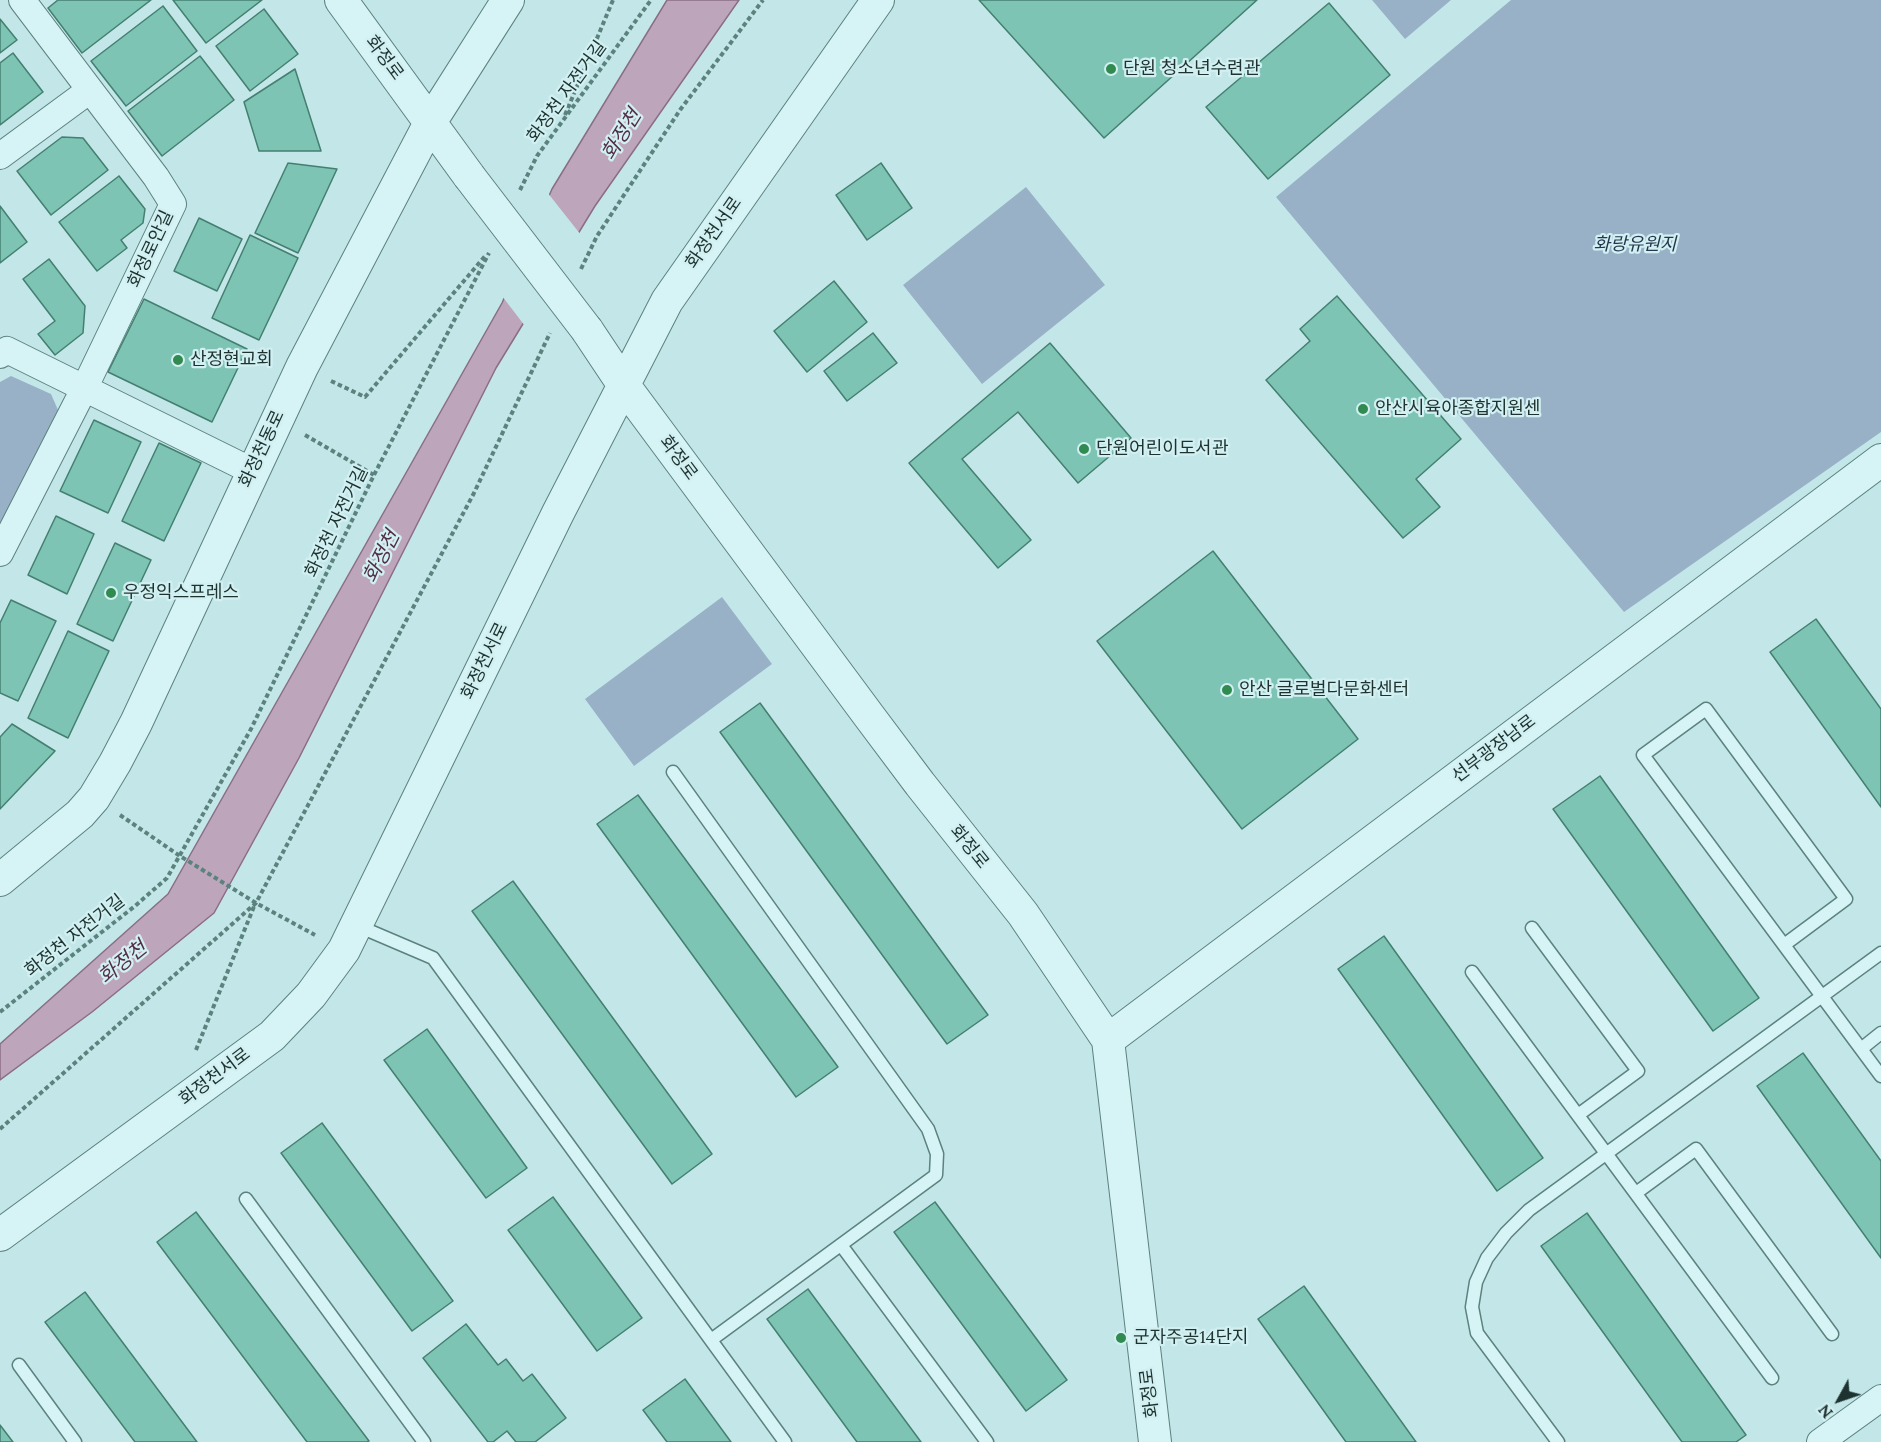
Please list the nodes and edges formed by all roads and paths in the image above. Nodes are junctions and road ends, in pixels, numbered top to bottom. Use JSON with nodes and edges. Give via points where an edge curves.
{"nodes":[{"id":1,"x":22,"y":0,"type":"edge"},
{"id":2,"x":341,"y":0,"type":"edge"},
{"id":3,"x":508,"y":0,"type":"edge"},
{"id":4,"x":613,"y":0,"type":"edge"},
{"id":5,"x":651,"y":0,"type":"edge"},
{"id":6,"x":763,"y":0,"type":"edge"},
{"id":7,"x":878,"y":0,"type":"edge"},
{"id":8,"x":90,"y":90,"type":"junction"},
{"id":9,"x":430,"y":121,"type":"junction"},
{"id":10,"x":562,"y":121,"type":"junction"},
{"id":11,"x":0,"y":156,"type":"edge"},
{"id":12,"x":516,"y":198,"type":"dead end"},
{"id":13,"x":576,"y":279,"type":"dead end"},
{"id":14,"x":551,"y":332,"type":"dead end"},
{"id":15,"x":0,"y":355,"type":"edge"},
{"id":16,"x":302,"y":367,"type":"junction"},
{"id":17,"x":623,"y":384,"type":"junction"},
{"id":18,"x":84,"y":389,"type":"junction"},
{"id":19,"x":276,"y":419,"type":"junction"},
{"id":20,"x":1881,"y":460,"type":"edge"},
{"id":21,"x":252,"y":471,"type":"junction"},
{"id":22,"x":374,"y":475,"type":"junction"},
{"id":23,"x":0,"y":553,"type":"edge"},
{"id":24,"x":673,"y":772,"type":"dead end"},
{"id":25,"x":94,"y":798,"type":"junction"},
{"id":26,"x":180,"y":856,"type":"junction"},
{"id":27,"x":0,"y":880,"type":"edge"},
{"id":28,"x":256,"y":903,"type":"junction"},
{"id":29,"x":1532,"y":928,"type":"dead end"},
{"id":30,"x":350,"y":938,"type":"junction"},
{"id":31,"x":1784,"y":945,"type":"junction"},
{"id":32,"x":1881,"y":953,"type":"edge"},
{"id":33,"x":1472,"y":972,"type":"dead end"},
{"id":34,"x":1822,"y":996,"type":"junction"},
{"id":35,"x":0,"y":1012,"type":"edge"},
{"id":36,"x":1881,"y":1034,"type":"edge"},
{"id":37,"x":1108,"y":1040,"type":"junction"},
{"id":38,"x":1861,"y":1049,"type":"junction"},
{"id":39,"x":194,"y":1056,"type":"dead end"},
{"id":40,"x":1881,"y":1076,"type":"edge"},
{"id":41,"x":1578,"y":1115,"type":"junction"},
{"id":42,"x":0,"y":1129,"type":"edge"},
{"id":43,"x":1606,"y":1154,"type":"junction"},
{"id":44,"x":1636,"y":1193,"type":"junction"},
{"id":45,"x":246,"y":1199,"type":"dead end"},
{"id":46,"x":0,"y":1235,"type":"edge"},
{"id":47,"x":841,"y":1245,"type":"junction"},
{"id":48,"x":1832,"y":1334,"type":"dead end"},
{"id":49,"x":711,"y":1340,"type":"junction"},
{"id":50,"x":19,"y":1365,"type":"dead end"},
{"id":51,"x":1772,"y":1378,"type":"dead end"},
{"id":52,"x":1879,"y":1403,"type":"edge"},
{"id":53,"x":75,"y":1442,"type":"edge"},
{"id":54,"x":424,"y":1442,"type":"edge"},
{"id":55,"x":785,"y":1442,"type":"edge"},
{"id":56,"x":987,"y":1442,"type":"edge"},
{"id":57,"x":1155,"y":1442,"type":"edge"},
{"id":58,"x":1558,"y":1442,"type":"edge"},
{"id":59,"x":1820,"y":1442,"type":"edge"}],
"edges":[{"from":1,"to":8,"type":"street","name":"화정로안길"},
{"from":2,"to":9,"type":"street","name":"화정로"},
{"from":3,"to":9,"type":"street","name":"화정천동로"},
{"from":4,"to":10,"type":"path"},
{"from":5,"to":10,"type":"path","name":"화정천 자전거길"},
{"from":6,"to":13,"type":"path","via":[[674,119],[597,236]]},
{"from":7,"to":17,"type":"street","name":"화정천서로","via":[[667,301]]},
{"from":8,"to":11,"type":"street"},
{"from":8,"to":18,"type":"street","name":"화정로안길","via":[[173,204]]},
{"from":9,"to":16,"type":"street","name":"화정천동로"},
{"from":9,"to":17,"type":"street","name":"화정로","bridge":true},
{"from":10,"to":12,"type":"path","name":"화정천 자전거길","via":[[537,156]]},
{"from":14,"to":28,"type":"path","via":[[474,493]]},
{"from":15,"to":18,"type":"street","via":[[7,350]]},
{"from":16,"to":19,"type":"street","name":"화정천동로"},
{"from":16,"to":22,"type":"path","name":"화정천 자전거길","via":[[365,397],[490,250]]},
{"from":17,"to":30,"type":"street","name":"화정천서로"},
{"from":17,"to":37,"type":"street","name":"화정로","via":[[920,784],[1023,914]]},
{"from":18,"to":21,"type":"street"},
{"from":18,"to":23,"type":"street","name":"화정로안길"},
{"from":19,"to":21,"type":"street","name":"화정천동로"},
{"from":19,"to":22,"type":"path"},
{"from":20,"to":37,"type":"street","name":"선부광장남로"},
{"from":21,"to":25,"type":"street","name":"화정천동로","via":[[136,723]]},
{"from":22,"to":26,"type":"path","name":"화정천 자전거길","via":[[250,729]]},
{"from":24,"to":47,"type":"lane","via":[[928,1129],[937,1154],[936,1175]]},
{"from":25,"to":26,"type":"path"},
{"from":25,"to":27,"type":"street","name":"화정천동로"},
{"from":26,"to":28,"type":"path"},
{"from":26,"to":35,"type":"path","name":"화정천 자전거길","via":[[159,885]]},
{"from":28,"to":30,"type":"path"},
{"from":28,"to":39,"type":"path"},
{"from":28,"to":42,"type":"path"},
{"from":29,"to":41,"type":"lane","via":[[1638,1071]]},
{"from":30,"to":46,"type":"street","name":"화정천서로","via":[[311,995],[272,1036]]},
{"from":30,"to":49,"type":"lane","via":[[433,958]]},
{"from":31,"to":31,"type":"lane","via":[[1643,755],[1706,709],[1846,898]]},
{"from":31,"to":34,"type":"lane"},
{"from":32,"to":34,"type":"lane"},
{"from":33,"to":41,"type":"lane"},
{"from":34,"to":38,"type":"lane"},
{"from":34,"to":43,"type":"lane"},
{"from":36,"to":38,"type":"lane"},
{"from":37,"to":57,"type":"street","name":"화정로"},
{"from":38,"to":40,"type":"lane"},
{"from":41,"to":43,"type":"lane"},
{"from":43,"to":44,"type":"lane"},
{"from":43,"to":58,"type":"lane","via":[[1529,1210],[1487,1258],[1476,1282],[1472,1307],[1477,1333]]},
{"from":44,"to":48,"type":"lane","via":[[1696,1149]]},
{"from":44,"to":51,"type":"lane"},
{"from":45,"to":54,"type":"lane"},
{"from":47,"to":49,"type":"lane"},
{"from":47,"to":56,"type":"lane"},
{"from":49,"to":55,"type":"lane"},
{"from":50,"to":53,"type":"lane"},
{"from":52,"to":59,"type":"street"}]}
